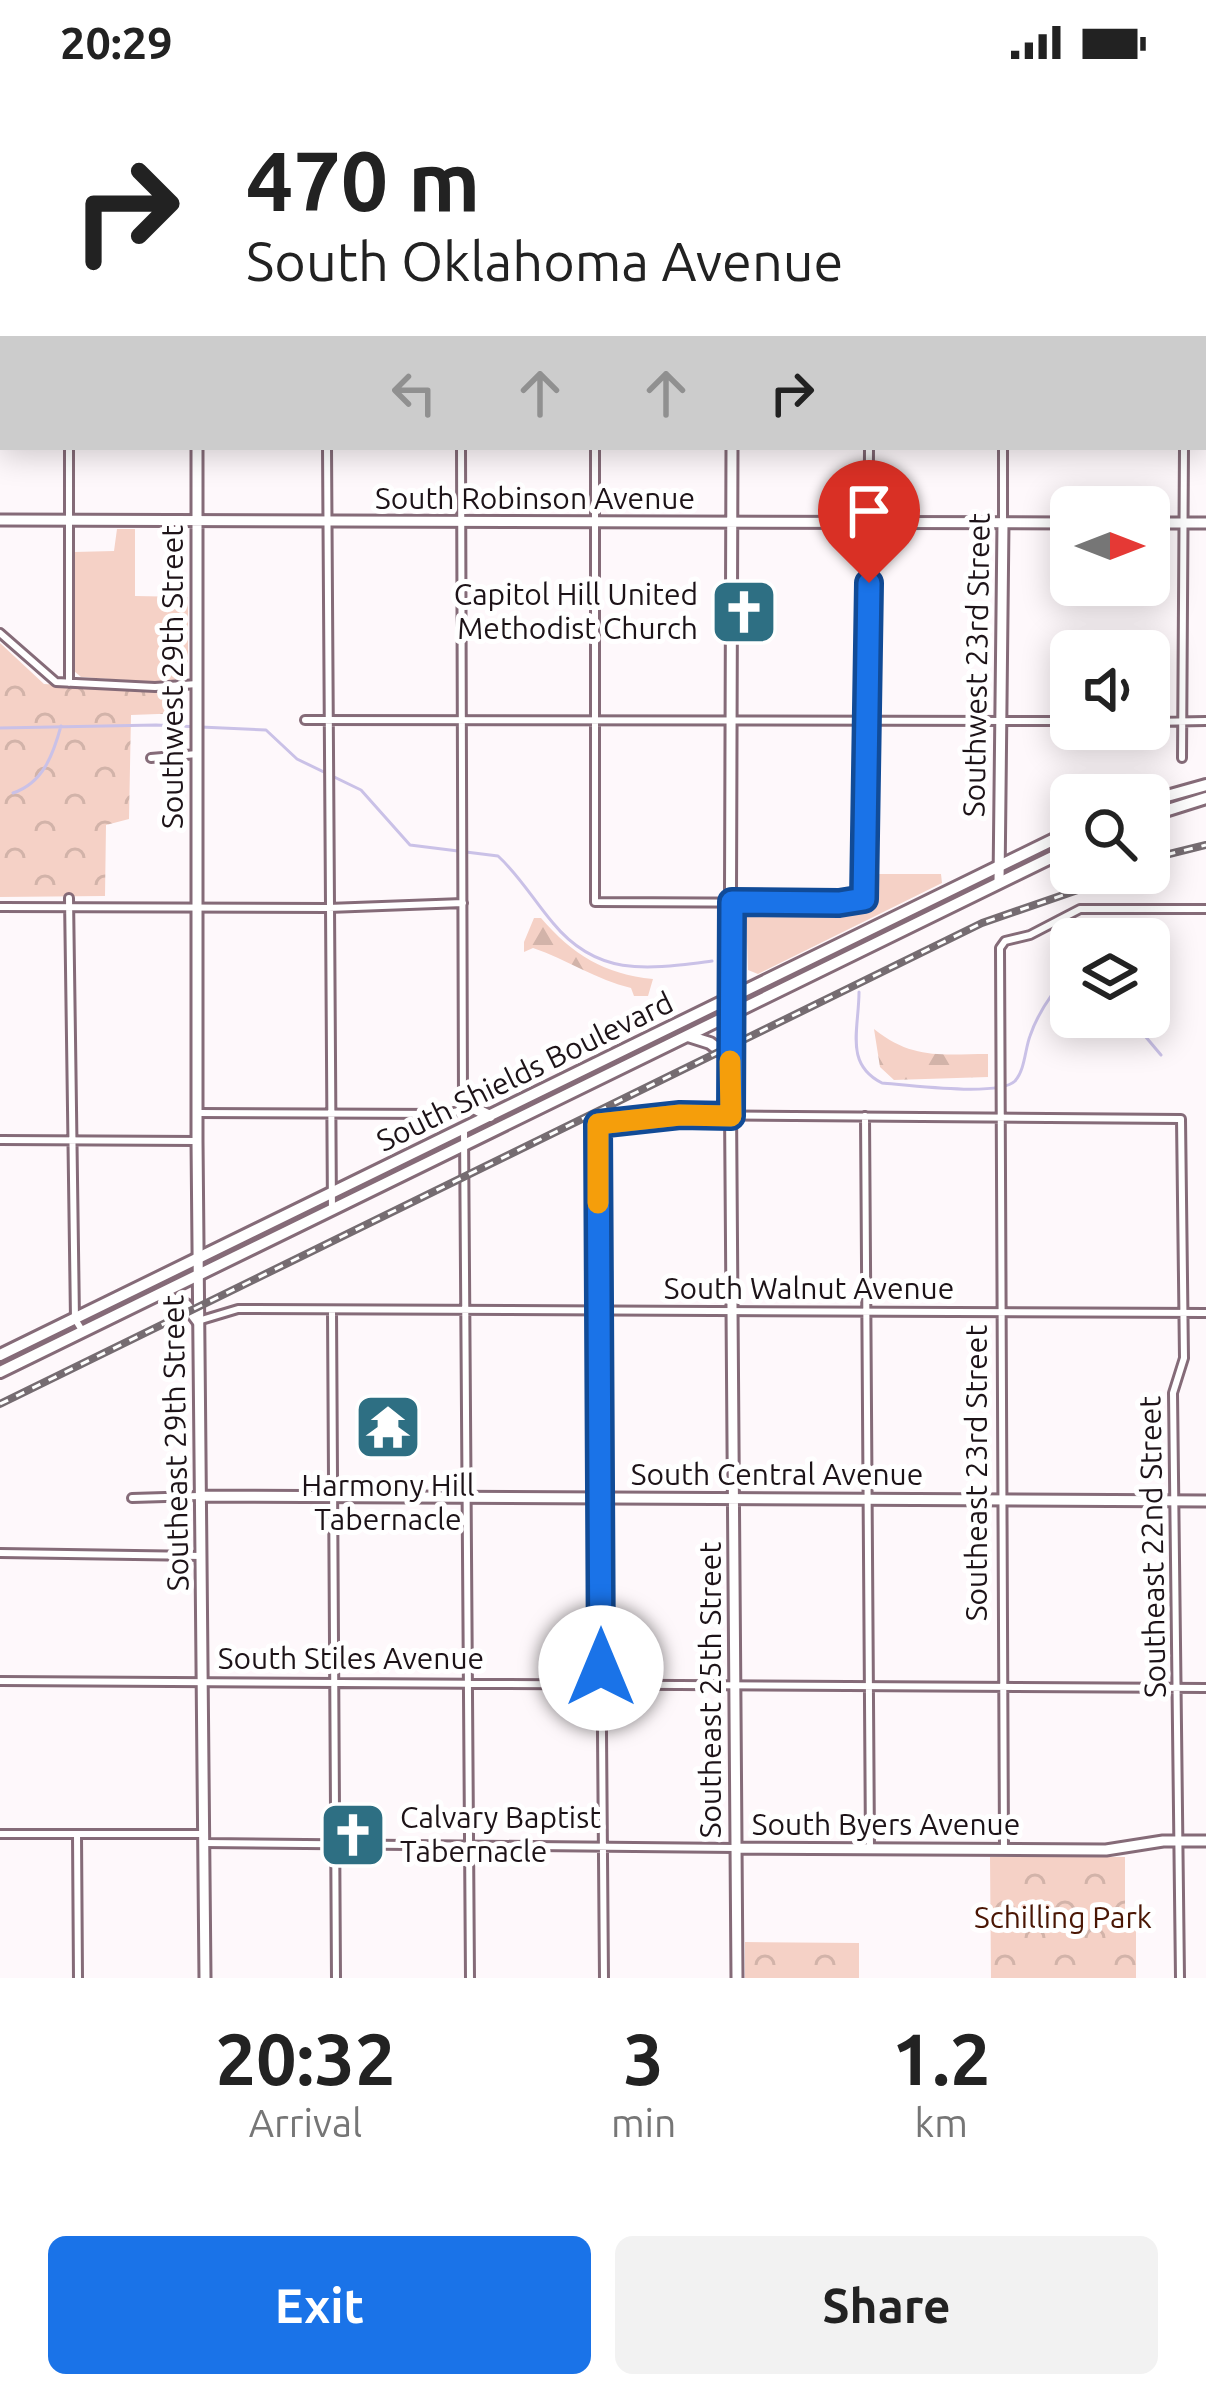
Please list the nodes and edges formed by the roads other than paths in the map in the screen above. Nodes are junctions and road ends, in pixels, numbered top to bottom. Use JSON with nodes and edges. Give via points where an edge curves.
{"nodes":[{"id":1,"x":69,"y":450,"type":"edge"},
{"id":2,"x":197,"y":450,"type":"edge"},
{"id":3,"x":327,"y":450,"type":"edge"},
{"id":4,"x":461,"y":450,"type":"edge"},
{"id":5,"x":595,"y":450,"type":"edge"},
{"id":6,"x":732,"y":450,"type":"edge"},
{"id":7,"x":869,"y":450,"type":"edge"},
{"id":8,"x":1003,"y":450,"type":"edge"},
{"id":9,"x":1184,"y":450,"type":"edge"},
{"id":10,"x":0,"y":520,"type":"edge"},
{"id":11,"x":70,"y":521,"type":"junction"},
{"id":12,"x":197,"y":522,"type":"junction"},
{"id":13,"x":595,"y":522,"type":"junction"},
{"id":14,"x":732,"y":522,"type":"junction"},
{"id":15,"x":327,"y":523,"type":"junction"},
{"id":16,"x":461,"y":523,"type":"junction"},
{"id":17,"x":869,"y":523,"type":"junction"},
{"id":18,"x":1003,"y":523,"type":"junction"},
{"id":19,"x":1050,"y":523,"type":"edge"},
{"id":20,"x":1170,"y":523,"type":"edge"},
{"id":21,"x":1184,"y":523,"type":"junction"},
{"id":22,"x":1206,"y":524,"type":"edge"},
{"id":23,"x":0,"y":633,"type":"edge"},
{"id":24,"x":69,"y":683,"type":"junction"},
{"id":25,"x":197,"y":684,"type":"junction"},
{"id":26,"x":304,"y":720,"type":"dead end"},
{"id":27,"x":327,"y":720,"type":"junction"},
{"id":28,"x":461,"y":721,"type":"junction"},
{"id":29,"x":595,"y":721,"type":"junction"},
{"id":30,"x":732,"y":721,"type":"junction"},
{"id":31,"x":869,"y":721,"type":"junction"},
{"id":32,"x":1003,"y":721,"type":"junction"},
{"id":33,"x":1050,"y":721,"type":"edge"},
{"id":34,"x":1206,"y":721,"type":"edge"},
{"id":35,"x":1170,"y":722,"type":"edge"},
{"id":36,"x":1183,"y":722,"type":"junction"},
{"id":37,"x":197,"y":749,"type":"junction"},
{"id":38,"x":151,"y":758,"type":"dead end"},
{"id":39,"x":1182,"y":758,"type":"dead end"},
{"id":40,"x":1206,"y":785,"type":"edge"},
{"id":41,"x":1170,"y":795,"type":"edge"},
{"id":42,"x":1206,"y":798,"type":"edge"},
{"id":43,"x":1170,"y":809,"type":"edge"},
{"id":44,"x":1050,"y":841,"type":"edge"},
{"id":45,"x":1050,"y":858,"type":"edge"},
{"id":46,"x":999,"y":866,"type":"junction"},
{"id":47,"x":999,"y":884,"type":"junction"},
{"id":48,"x":69,"y":902,"type":"junction"},
{"id":49,"x":732,"y":902,"type":"junction"},
{"id":50,"x":463,"y":903,"type":"junction"},
{"id":51,"x":0,"y":907,"type":"edge"},
{"id":52,"x":197,"y":907,"type":"junction"},
{"id":53,"x":328,"y":908,"type":"junction"},
{"id":54,"x":1206,"y":909,"type":"edge"},
{"id":55,"x":733,"y":997,"type":"junction"},
{"id":56,"x":730,"y":1015,"type":"junction"},
{"id":57,"x":688,"y":1036,"type":"junction"},
{"id":58,"x":730,"y":1058,"type":"junction"},
{"id":59,"x":601,"y":1061,"type":"junction"},
{"id":60,"x":608,"y":1075,"type":"junction"},
{"id":61,"x":463,"y":1103,"type":"junction"},
{"id":62,"x":196,"y":1113,"type":"junction"},
{"id":63,"x":330,"y":1113,"type":"junction"},
{"id":64,"x":731,"y":1116,"type":"junction"},
{"id":65,"x":865,"y":1116,"type":"junction"},
{"id":66,"x":490,"y":1117,"type":"junction"},
{"id":67,"x":999,"y":1118,"type":"junction"},
{"id":68,"x":464,"y":1129,"type":"junction"},
{"id":69,"x":0,"y":1140,"type":"edge"},
{"id":70,"x":71,"y":1140,"type":"junction"},
{"id":71,"x":196,"y":1141,"type":"junction"},
{"id":72,"x":464,"y":1145,"type":"junction"},
{"id":73,"x":332,"y":1193,"type":"junction"},
{"id":74,"x":332,"y":1210,"type":"junction"},
{"id":75,"x":198,"y":1260,"type":"junction"},
{"id":76,"x":197,"y":1277,"type":"junction"},
{"id":77,"x":160,"y":1294,"type":"junction"},
{"id":78,"x":332,"y":1310,"type":"junction"},
{"id":79,"x":464,"y":1311,"type":"junction"},
{"id":80,"x":599,"y":1311,"type":"junction"},
{"id":81,"x":733,"y":1312,"type":"junction"},
{"id":82,"x":866,"y":1313,"type":"junction"},
{"id":83,"x":1184,"y":1313,"type":"junction"},
{"id":84,"x":1206,"y":1313,"type":"edge"},
{"id":85,"x":1000,"y":1314,"type":"junction"},
{"id":86,"x":75,"y":1319,"type":"junction"},
{"id":87,"x":198,"y":1321,"type":"junction"},
{"id":88,"x":82,"y":1332,"type":"junction"},
{"id":89,"x":0,"y":1354,"type":"edge"},
{"id":90,"x":0,"y":1372,"type":"edge"},
{"id":91,"x":202,"y":1496,"type":"junction"},
{"id":92,"x":333,"y":1496,"type":"junction"},
{"id":93,"x":466,"y":1497,"type":"junction"},
{"id":94,"x":132,"y":1498,"type":"dead end"},
{"id":95,"x":600,"y":1498,"type":"junction"},
{"id":96,"x":734,"y":1499,"type":"junction"},
{"id":97,"x":868,"y":1499,"type":"junction"},
{"id":98,"x":1001,"y":1500,"type":"junction"},
{"id":99,"x":1175,"y":1502,"type":"junction"},
{"id":100,"x":1206,"y":1502,"type":"edge"},
{"id":101,"x":0,"y":1553,"type":"edge"},
{"id":102,"x":202,"y":1556,"type":"junction"},
{"id":103,"x":0,"y":1681,"type":"edge"},
{"id":104,"x":203,"y":1682,"type":"junction"},
{"id":105,"x":334,"y":1682,"type":"junction"},
{"id":106,"x":468,"y":1684,"type":"junction"},
{"id":107,"x":602,"y":1684,"type":"junction"},
{"id":108,"x":735,"y":1684,"type":"junction"},
{"id":109,"x":869,"y":1686,"type":"junction"},
{"id":110,"x":1003,"y":1687,"type":"junction"},
{"id":111,"x":1178,"y":1688,"type":"junction"},
{"id":112,"x":1206,"y":1688,"type":"edge"},
{"id":113,"x":0,"y":1834,"type":"edge"},
{"id":114,"x":76,"y":1834,"type":"junction"},
{"id":115,"x":204,"y":1839,"type":"junction"},
{"id":116,"x":1180,"y":1840,"type":"junction"},
{"id":117,"x":1206,"y":1841,"type":"edge"},
{"id":118,"x":335,"y":1844,"type":"junction"},
{"id":119,"x":468,"y":1845,"type":"junction"},
{"id":120,"x":603,"y":1846,"type":"junction"},
{"id":121,"x":736,"y":1848,"type":"junction"},
{"id":122,"x":870,"y":1848,"type":"junction"},
{"id":123,"x":1004,"y":1849,"type":"junction"},
{"id":124,"x":78,"y":1978,"type":"edge"},
{"id":125,"x":205,"y":1978,"type":"edge"},
{"id":126,"x":336,"y":1978,"type":"edge"},
{"id":127,"x":470,"y":1978,"type":"edge"},
{"id":128,"x":604,"y":1978,"type":"edge"},
{"id":129,"x":737,"y":1978,"type":"edge"},
{"id":130,"x":1180,"y":1978,"type":"edge"}],
"edges":[{"from":1,"to":11,"type":"street"},
{"from":2,"to":12,"type":"main road","name":"Southwest 29th Street"},
{"from":3,"to":15,"type":"street"},
{"from":4,"to":16,"type":"street"},
{"from":5,"to":13,"type":"street"},
{"from":6,"to":14,"type":"main road","name":"Southeast 25th Street"},
{"from":7,"to":17,"type":"street"},
{"from":8,"to":18,"type":"street","name":"Southwest 23rd Street"},
{"from":9,"to":21,"type":"street"},
{"from":10,"to":11,"type":"main road","name":"South Robinson Avenue"},
{"from":11,"to":12,"type":"main road","name":"South Robinson Avenue"},
{"from":11,"to":24,"type":"street"},
{"from":12,"to":15,"type":"main road","name":"South Robinson Avenue"},
{"from":12,"to":25,"type":"main road","name":"Southwest 29th Street"},
{"from":13,"to":14,"type":"main road","name":"South Robinson Avenue"},
{"from":13,"to":16,"type":"main road","name":"South Robinson Avenue"},
{"from":13,"to":29,"type":"street"},
{"from":14,"to":17,"type":"main road","name":"South Robinson Avenue"},
{"from":14,"to":30,"type":"main road","name":"Southeast 25th Street"},
{"from":15,"to":16,"type":"main road","name":"South Robinson Avenue"},
{"from":15,"to":27,"type":"street"},
{"from":16,"to":28,"type":"street"},
{"from":17,"to":18,"type":"main road","name":"South Robinson Avenue"},
{"from":17,"to":31,"type":"street"},
{"from":18,"to":19,"type":"main road","name":"South Robinson Avenue"},
{"from":18,"to":32,"type":"main road","name":"Southwest 23rd Street"},
{"from":20,"to":21,"type":"main road"},
{"from":21,"to":22,"type":"main road"},
{"from":21,"to":36,"type":"street"},
{"from":23,"to":24,"type":"street","via":[[48,677]]},
{"from":24,"to":25,"type":"street"},
{"from":25,"to":37,"type":"main road","name":"Southwest 29th Street"},
{"from":26,"to":27,"type":"street"},
{"from":27,"to":28,"type":"street"},
{"from":27,"to":53,"type":"street"},
{"from":28,"to":29,"type":"street"},
{"from":28,"to":50,"type":"street"},
{"from":29,"to":30,"type":"street"},
{"from":29,"to":49,"type":"street","via":[[595,902]]},
{"from":30,"to":31,"type":"street"},
{"from":30,"to":49,"type":"main road","name":"Southeast 25th Street"},
{"from":31,"to":32,"type":"street"},
{"from":31,"to":49,"type":"street","via":[[864,899]]},
{"from":32,"to":33,"type":"street"},
{"from":32,"to":46,"type":"main road","name":"Southwest 23rd Street"},
{"from":34,"to":36,"type":"street"},
{"from":35,"to":36,"type":"street"},
{"from":36,"to":39,"type":"street"},
{"from":37,"to":38,"type":"street"},
{"from":37,"to":52,"type":"main road","name":"Southwest 29th Street"},
{"from":40,"to":41,"type":"main road"},
{"from":42,"to":43,"type":"main road"},
{"from":44,"to":46,"type":"main road","name":"South Shields Boulevard"},
{"from":45,"to":47,"type":"main road","name":"South Shields Boulevard"},
{"from":46,"to":47,"type":"main road","name":"Southwest 23rd Street"},
{"from":46,"to":55,"type":"main road","name":"South Shields Boulevard"},
{"from":47,"to":56,"type":"main road","name":"South Shields Boulevard"},
{"from":48,"to":51,"type":"street"},
{"from":48,"to":52,"type":"street"},
{"from":48,"to":70,"type":"street"},
{"from":49,"to":55,"type":"main road","name":"Southeast 25th Street"},
{"from":50,"to":53,"type":"street"},
{"from":50,"to":61,"type":"street"},
{"from":52,"to":53,"type":"street"},
{"from":52,"to":62,"type":"main road","name":"Southeast 29th Street"},
{"from":53,"to":63,"type":"street"},
{"from":54,"to":67,"type":"street","name":"Southeast 23rd Street","via":[[1080,909],[1005,941]]},
{"from":55,"to":56,"type":"main road","name":"Southeast 25th Street"},
{"from":55,"to":59,"type":"main road","name":"South Shields Boulevard"},
{"from":56,"to":57,"type":"main road","name":"South Shields Boulevard"},
{"from":56,"to":58,"type":"main road","name":"Southeast 25th Street"},
{"from":57,"to":58,"type":"main road"},
{"from":57,"to":60,"type":"main road","name":"South Shields Boulevard"},
{"from":58,"to":64,"type":"main road","name":"Southeast 25th Street"},
{"from":59,"to":60,"type":"main road"},
{"from":59,"to":66,"type":"main road","name":"South Shields Boulevard"},
{"from":60,"to":72,"type":"main road","name":"South Shields Boulevard"},
{"from":61,"to":63,"type":"street","via":[[446,1114]]},
{"from":61,"to":66,"type":"main road"},
{"from":62,"to":63,"type":"street"},
{"from":62,"to":71,"type":"main road","name":"Southeast 29th Street"},
{"from":63,"to":73,"type":"street"},
{"from":64,"to":65,"type":"street"},
{"from":64,"to":80,"type":"street","via":[[598,1124]]},
{"from":64,"to":81,"type":"main road","name":"Southeast 25th Street"},
{"from":65,"to":67,"type":"street"},
{"from":65,"to":82,"type":"street"},
{"from":66,"to":68,"type":"main road","name":"South Shields Boulevard"},
{"from":67,"to":83,"type":"street","name":"Southeast 22nd Street","via":[[1181,1119]]},
{"from":67,"to":85,"type":"street","name":"Southeast 23rd Street"},
{"from":68,"to":72,"type":"street"},
{"from":68,"to":73,"type":"main road","name":"South Shields Boulevard"},
{"from":69,"to":70,"type":"street"},
{"from":70,"to":71,"type":"street"},
{"from":70,"to":86,"type":"street"},
{"from":71,"to":75,"type":"main road","name":"Southeast 29th Street"},
{"from":72,"to":74,"type":"main road","name":"South Shields Boulevard"},
{"from":72,"to":79,"type":"street"},
{"from":73,"to":74,"type":"street"},
{"from":73,"to":75,"type":"main road","name":"South Shields Boulevard"},
{"from":74,"to":76,"type":"main road","name":"South Shields Boulevard"},
{"from":75,"to":76,"type":"main road","name":"Southeast 29th Street"},
{"from":75,"to":86,"type":"main road","name":"South Shields Boulevard"},
{"from":76,"to":77,"type":"main road","name":"South Shields Boulevard"},
{"from":76,"to":87,"type":"main road","name":"Southeast 29th Street"},
{"from":77,"to":87,"type":"main road","via":[[186,1305]]},
{"from":77,"to":88,"type":"main road","name":"South Shields Boulevard"},
{"from":78,"to":79,"type":"street","name":"South Walnut Avenue"},
{"from":78,"to":87,"type":"street","name":"South Walnut Avenue","via":[[238,1309]]},
{"from":78,"to":92,"type":"street"},
{"from":79,"to":80,"type":"street","name":"South Walnut Avenue"},
{"from":79,"to":93,"type":"street"},
{"from":80,"to":81,"type":"street","name":"South Walnut Avenue"},
{"from":80,"to":95,"type":"street"},
{"from":81,"to":82,"type":"street","name":"South Walnut Avenue"},
{"from":81,"to":96,"type":"main road","name":"Southeast 25th Street"},
{"from":82,"to":85,"type":"street","name":"South Walnut Avenue"},
{"from":82,"to":97,"type":"street"},
{"from":83,"to":84,"type":"street","name":"South Walnut Avenue"},
{"from":83,"to":85,"type":"street","name":"South Walnut Avenue"},
{"from":83,"to":99,"type":"street","name":"Southeast 22nd Street","via":[[1184,1364],[1173,1393]]},
{"from":85,"to":98,"type":"street","name":"Southeast 23rd Street"},
{"from":86,"to":88,"type":"street"},
{"from":86,"to":89,"type":"main road","name":"South Shields Boulevard"},
{"from":87,"to":91,"type":"main road","name":"Southeast 29th Street"},
{"from":88,"to":90,"type":"main road","name":"South Shields Boulevard"},
{"from":91,"to":92,"type":"main road","name":"South Central Avenue"},
{"from":91,"to":94,"type":"street","name":"South Central Avenue"},
{"from":91,"to":102,"type":"main road","name":"Southeast 29th Street"},
{"from":92,"to":93,"type":"main road","name":"South Central Avenue"},
{"from":92,"to":105,"type":"street"},
{"from":93,"to":95,"type":"main road","name":"South Central Avenue"},
{"from":93,"to":106,"type":"street"},
{"from":95,"to":96,"type":"main road","name":"South Central Avenue"},
{"from":95,"to":107,"type":"street"},
{"from":96,"to":97,"type":"main road","name":"South Central Avenue"},
{"from":96,"to":108,"type":"main road","name":"Southeast 25th Street"},
{"from":97,"to":98,"type":"main road","name":"South Central Avenue"},
{"from":97,"to":109,"type":"street"},
{"from":98,"to":99,"type":"main road","name":"South Central Avenue"},
{"from":98,"to":110,"type":"street","name":"Southeast 23rd Street"},
{"from":99,"to":100,"type":"main road","name":"South Central Avenue"},
{"from":99,"to":111,"type":"street","name":"Southeast 22nd Street"},
{"from":101,"to":102,"type":"street"},
{"from":102,"to":104,"type":"main road","name":"Southeast 29th Street"},
{"from":103,"to":104,"type":"street","name":"South Stiles Avenue"},
{"from":104,"to":105,"type":"street","name":"South Stiles Avenue"},
{"from":104,"to":115,"type":"main road","name":"Southeast 29th Street"},
{"from":105,"to":106,"type":"street","name":"South Stiles Avenue"},
{"from":105,"to":118,"type":"street"},
{"from":106,"to":107,"type":"street","name":"South Stiles Avenue"},
{"from":106,"to":119,"type":"street"},
{"from":107,"to":108,"type":"street","name":"South Stiles Avenue"},
{"from":107,"to":120,"type":"street"},
{"from":108,"to":109,"type":"street","name":"South Stiles Avenue"},
{"from":108,"to":121,"type":"main road","name":"Southeast 25th Street"},
{"from":109,"to":110,"type":"street","name":"South Stiles Avenue"},
{"from":109,"to":122,"type":"street"},
{"from":110,"to":111,"type":"street","name":"South Stiles Avenue"},
{"from":110,"to":123,"type":"street","name":"Southeast 23rd Street"},
{"from":111,"to":112,"type":"street","name":"South Stiles Avenue"},
{"from":111,"to":116,"type":"street","name":"Southeast 22nd Street"},
{"from":113,"to":114,"type":"street","name":"South Byers Avenue"},
{"from":114,"to":115,"type":"street","name":"South Byers Avenue"},
{"from":114,"to":124,"type":"street"},
{"from":115,"to":118,"type":"street","name":"South Byers Avenue"},
{"from":115,"to":125,"type":"main road","name":"Southeast 29th Street"},
{"from":116,"to":117,"type":"main road","name":"South Byers Avenue"},
{"from":116,"to":123,"type":"main road","name":"South Byers Avenue","via":[[1106,1850]]},
{"from":116,"to":130,"type":"street","name":"Southeast 22nd Street"},
{"from":118,"to":119,"type":"street","name":"South Byers Avenue"},
{"from":118,"to":126,"type":"street"},
{"from":119,"to":120,"type":"street","name":"South Byers Avenue"},
{"from":119,"to":127,"type":"street"},
{"from":120,"to":121,"type":"street","name":"South Byers Avenue"},
{"from":120,"to":128,"type":"street"},
{"from":121,"to":122,"type":"main road","name":"South Byers Avenue"},
{"from":121,"to":129,"type":"main road","name":"Southeast 25th Street"},
{"from":122,"to":123,"type":"main road","name":"South Byers Avenue"}]}
